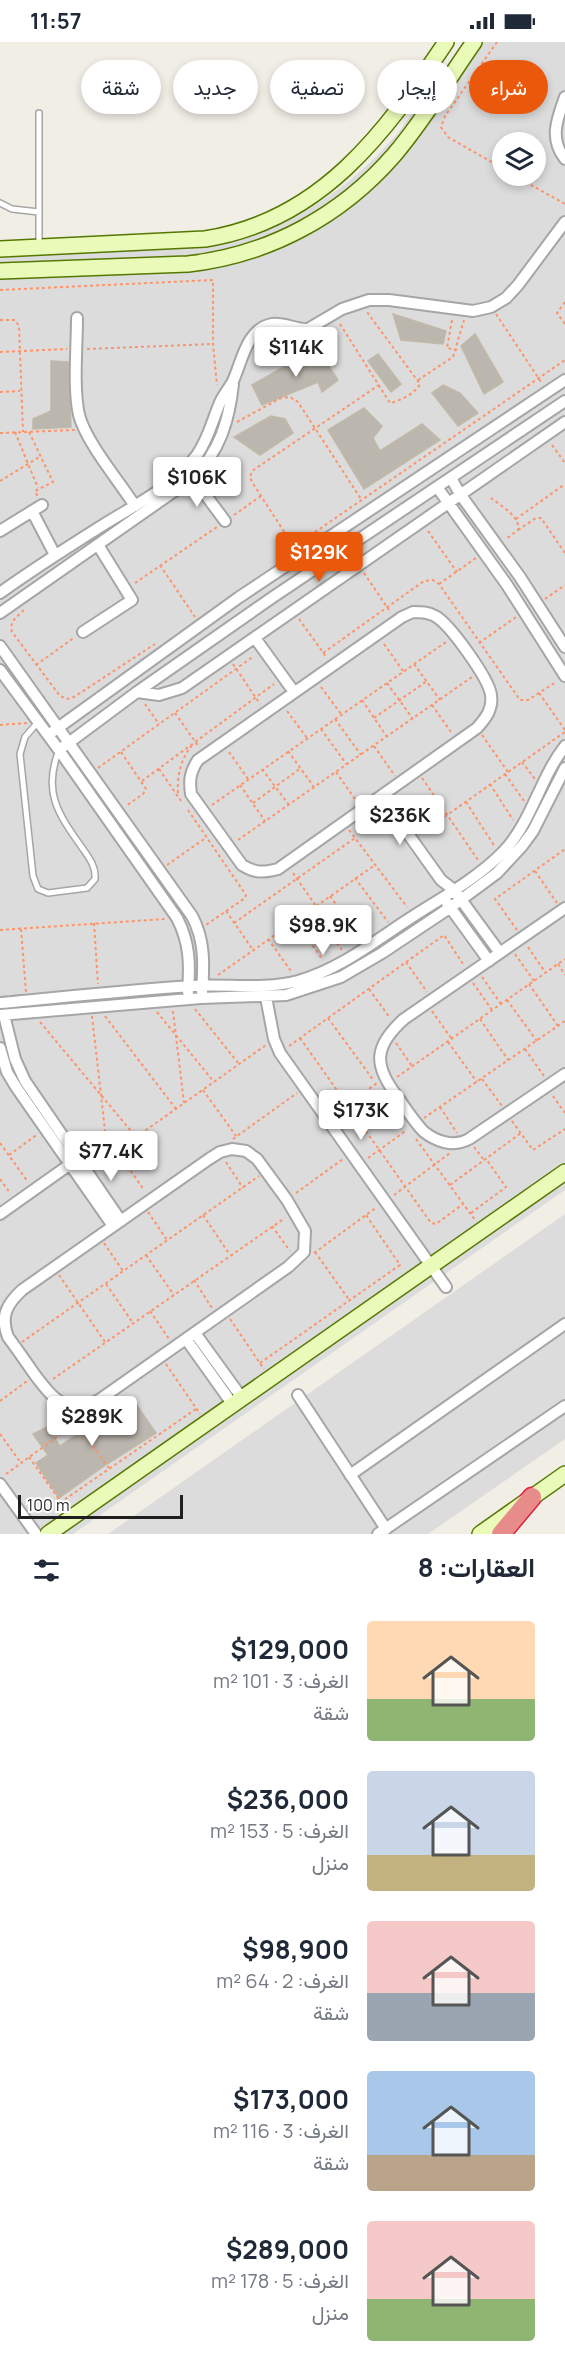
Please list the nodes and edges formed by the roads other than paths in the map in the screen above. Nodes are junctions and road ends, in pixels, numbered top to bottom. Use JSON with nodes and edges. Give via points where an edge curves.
{"nodes":[{"id":1,"x":446,"y":42,"type":"edge"},
{"id":2,"x":474,"y":42,"type":"edge"},
{"id":3,"x":565,"y":97,"type":"edge"},
{"id":4,"x":39,"y":113,"type":"dead end"},
{"id":5,"x":565,"y":159,"type":"edge"},
{"id":6,"x":0,"y":203,"type":"edge"},
{"id":7,"x":39,"y":212,"type":"junction"},
{"id":8,"x":565,"y":222,"type":"edge"},
{"id":9,"x":39,"y":248,"type":"junction"},
{"id":10,"x":0,"y":249,"type":"edge"},
{"id":11,"x":0,"y":271,"type":"edge"},
{"id":12,"x":77,"y":318,"type":"dead end"},
{"id":13,"x":565,"y":380,"type":"edge"},
{"id":14,"x":233,"y":381,"type":"junction"},
{"id":15,"x":565,"y":401,"type":"edge"},
{"id":16,"x":565,"y":422,"type":"edge"},
{"id":17,"x":193,"y":478,"type":"junction"},
{"id":18,"x":451,"y":478,"type":"junction"},
{"id":19,"x":437,"y":487,"type":"junction"},
{"id":20,"x":460,"y":494,"type":"junction"},
{"id":21,"x":447,"y":504,"type":"junction"},
{"id":22,"x":42,"y":505,"type":"road end"},
{"id":23,"x":135,"y":506,"type":"junction"},
{"id":24,"x":32,"y":511,"type":"junction"},
{"id":25,"x":225,"y":521,"type":"road end"},
{"id":26,"x":0,"y":531,"type":"edge"},
{"id":27,"x":98,"y":545,"type":"junction"},
{"id":28,"x":56,"y":555,"type":"junction"},
{"id":29,"x":0,"y":593,"type":"edge"},
{"id":30,"x":0,"y":613,"type":"edge"},
{"id":31,"x":87,"y":630,"type":"road end"},
{"id":32,"x":255,"y":638,"type":"junction"},
{"id":33,"x":0,"y":646,"type":"edge"},
{"id":34,"x":565,"y":647,"type":"edge"},
{"id":35,"x":0,"y":670,"type":"edge"},
{"id":36,"x":565,"y":676,"type":"edge"},
{"id":37,"x":137,"y":692,"type":"junction"},
{"id":38,"x":294,"y":692,"type":"junction"},
{"id":39,"x":38,"y":722,"type":"junction"},
{"id":40,"x":58,"y":727,"type":"junction"},
{"id":41,"x":48,"y":735,"type":"junction"},
{"id":42,"x":69,"y":741,"type":"junction"},
{"id":43,"x":565,"y":746,"type":"edge"},
{"id":44,"x":59,"y":750,"type":"junction"},
{"id":45,"x":565,"y":768,"type":"edge"},
{"id":46,"x":381,"y":796,"type":"junction"},
{"id":47,"x":441,"y":880,"type":"junction"},
{"id":48,"x":454,"y":890,"type":"junction"},
{"id":49,"x":444,"y":897,"type":"junction"},
{"id":50,"x":461,"y":900,"type":"junction"},
{"id":51,"x":451,"y":907,"type":"junction"},
{"id":52,"x":564,"y":909,"type":"edge"},
{"id":53,"x":188,"y":911,"type":"junction"},
{"id":54,"x":177,"y":918,"type":"junction"},
{"id":55,"x":500,"y":953,"type":"junction"},
{"id":56,"x":489,"y":961,"type":"junction"},
{"id":57,"x":202,"y":986,"type":"junction"},
{"id":58,"x":188,"y":987,"type":"junction"},
{"id":59,"x":266,"y":997,"type":"junction"},
{"id":60,"x":201,"y":998,"type":"junction"},
{"id":61,"x":187,"y":999,"type":"junction"},
{"id":62,"x":0,"y":1003,"type":"edge"},
{"id":63,"x":2,"y":1015,"type":"edge"},
{"id":64,"x":0,"y":1048,"type":"edge"},
{"id":65,"x":565,"y":1074,"type":"edge"},
{"id":66,"x":35,"y":1106,"type":"junction"},
{"id":67,"x":69,"y":1165,"type":"junction"},
{"id":68,"x":565,"y":1172,"type":"edge"},
{"id":69,"x":0,"y":1214,"type":"edge"},
{"id":70,"x":117,"y":1223,"type":"junction"},
{"id":71,"x":432,"y":1266,"type":"junction"},
{"id":72,"x":446,"y":1287,"type":"dead end"},
{"id":73,"x":565,"y":1324,"type":"edge"},
{"id":74,"x":191,"y":1336,"type":"junction"},
{"id":75,"x":298,"y":1395,"type":"dead end"},
{"id":76,"x":237,"y":1402,"type":"junction"},
{"id":77,"x":565,"y":1406,"type":"edge"},
{"id":78,"x":565,"y":1474,"type":"edge"},
{"id":79,"x":350,"y":1475,"type":"junction"},
{"id":80,"x":0,"y":1484,"type":"edge"},
{"id":81,"x":532,"y":1497,"type":"junction"},
{"id":82,"x":382,"y":1532,"type":"edge"},
{"id":83,"x":36,"y":1534,"type":"edge"},
{"id":84,"x":48,"y":1534,"type":"edge"},
{"id":85,"x":480,"y":1534,"type":"edge"},
{"id":86,"x":501,"y":1534,"type":"edge"}],
"edges":[{"from":1,"to":9,"type":"street","via":[[407,100],[369,145],[327,184],[280,215],[236,233],[205,239]]},
{"from":2,"to":11,"type":"street","via":[[408,137],[380,170],[349,198],[294,233],[254,251],[210,262]]},
{"from":3,"to":5,"type":"street","via":[[555,130],[557,146]]},
{"from":4,"to":7,"type":"lane"},
{"from":6,"to":7,"type":"lane","via":[[12,209]]},
{"from":7,"to":9,"type":"lane"},
{"from":8,"to":14,"type":"street","via":[[518,285],[491,307],[466,310],[389,300],[359,302],[308,329],[265,326],[250,339]]},
{"from":9,"to":10,"type":"street"},
{"from":12,"to":23,"type":"street","via":[[78,406],[83,426]]},
{"from":13,"to":40,"type":"street","via":[[300,557]]},
{"from":14,"to":17,"type":"street","via":[[225,429],[213,455]]},
{"from":14,"to":23,"type":"street","via":[[219,402],[205,443],[196,456],[176,478]]},
{"from":15,"to":18,"type":"street"},
{"from":16,"to":20,"type":"street"},
{"from":17,"to":25,"type":"street"},
{"from":17,"to":27,"type":"street"},
{"from":18,"to":19,"type":"street"},
{"from":18,"to":20,"type":"street"},
{"from":19,"to":21,"type":"street"},
{"from":19,"to":37,"type":"street"},
{"from":20,"to":21,"type":"street"},
{"from":20,"to":34,"type":"street"},
{"from":21,"to":32,"type":"street"},
{"from":21,"to":36,"type":"street","via":[[525,611]]},
{"from":22,"to":24,"type":"street"},
{"from":23,"to":28,"type":"street"},
{"from":24,"to":26,"type":"street"},
{"from":24,"to":28,"type":"street"},
{"from":27,"to":30,"type":"street"},
{"from":27,"to":31,"type":"street","via":[[131,596],[129,603]]},
{"from":28,"to":29,"type":"street"},
{"from":32,"to":37,"type":"street","via":[[182,688],[159,695]]},
{"from":32,"to":38,"type":"street"},
{"from":33,"to":40,"type":"street"},
{"from":35,"to":39,"type":"street"},
{"from":37,"to":42,"type":"street"},
{"from":38,"to":46,"type":"street","via":[[204,754],[191,770],[191,794],[242,865],[253,872],[278,869]]},
{"from":38,"to":46,"type":"street","via":[[413,612],[437,617],[454,636],[491,694],[488,717]]},
{"from":39,"to":41,"type":"street"},
{"from":39,"to":44,"type":"lane","via":[[25,737],[20,754],[33,876],[38,889],[48,893],[87,888],[96,874],[56,807],[52,780]]},
{"from":40,"to":41,"type":"street"},
{"from":40,"to":42,"type":"street"},
{"from":41,"to":44,"type":"street"},
{"from":42,"to":44,"type":"street"},
{"from":42,"to":53,"type":"street"},
{"from":43,"to":48,"type":"street","via":[[520,830],[500,855]]},
{"from":44,"to":54,"type":"street"},
{"from":45,"to":50,"type":"street","via":[[522,846],[497,873]]},
{"from":46,"to":47,"type":"street"},
{"from":47,"to":48,"type":"street"},
{"from":47,"to":49,"type":"street"},
{"from":48,"to":49,"type":"street"},
{"from":48,"to":50,"type":"street"},
{"from":49,"to":51,"type":"street"},
{"from":49,"to":57,"type":"street","via":[[329,969],[298,981],[271,986]]},
{"from":50,"to":51,"type":"street"},
{"from":50,"to":55,"type":"street"},
{"from":51,"to":56,"type":"street"},
{"from":51,"to":59,"type":"street","via":[[341,977],[305,990]]},
{"from":52,"to":55,"type":"street"},
{"from":53,"to":54,"type":"street"},
{"from":53,"to":57,"type":"street","via":[[203,950]]},
{"from":54,"to":58,"type":"street","via":[[188,948]]},
{"from":55,"to":56,"type":"street"},
{"from":56,"to":65,"type":"street","via":[[393,1030],[380,1055],[386,1081],[429,1136],[438,1141],[462,1142]]},
{"from":57,"to":58,"type":"street"},
{"from":57,"to":60,"type":"street"},
{"from":58,"to":61,"type":"street"},
{"from":58,"to":62,"type":"street"},
{"from":59,"to":60,"type":"street"},
{"from":59,"to":71,"type":"street","via":[[280,1053]]},
{"from":60,"to":61,"type":"street"},
{"from":61,"to":63,"type":"street"},
{"from":63,"to":66,"type":"street"},
{"from":64,"to":66,"type":"street","via":[[8,1072]]},
{"from":66,"to":67,"type":"street","via":[[44,1129]]},
{"from":66,"to":70,"type":"street","via":[[89,1175]]},
{"from":67,"to":69,"type":"street"},
{"from":67,"to":70,"type":"street"},
{"from":68,"to":71,"type":"street"},
{"from":70,"to":74,"type":"street","via":[[9,1302],[4,1325],[15,1347],[51,1396],[75,1407],[99,1400]]},
{"from":70,"to":74,"type":"street","via":[[220,1152],[232,1149],[246,1151],[257,1159],[287,1200],[306,1231],[305,1255]]},
{"from":71,"to":72,"type":"street"},
{"from":71,"to":76,"type":"street"},
{"from":73,"to":79,"type":"street"},
{"from":74,"to":76,"type":"street"},
{"from":75,"to":79,"type":"street"},
{"from":76,"to":84,"type":"street"},
{"from":77,"to":82,"type":"street"},
{"from":78,"to":81,"type":"street"},
{"from":79,"to":82,"type":"street"},
{"from":80,"to":83,"type":"street"},
{"from":81,"to":85,"type":"street"},
{"from":81,"to":86,"type":"highway"}]}
